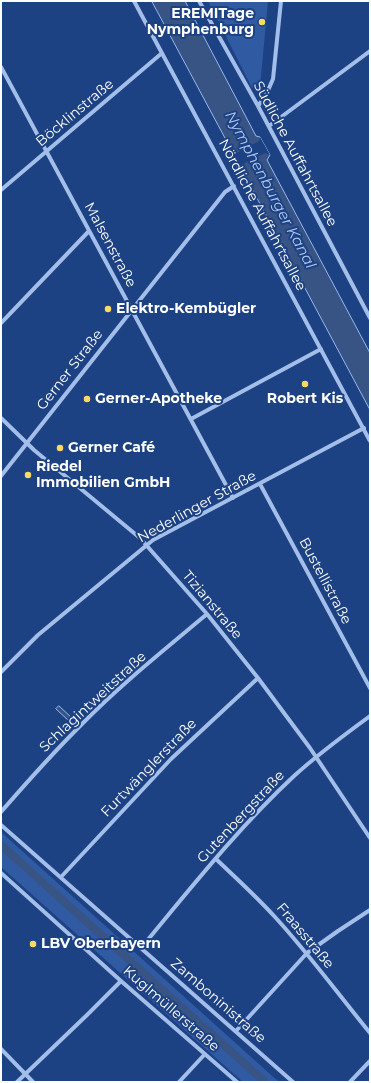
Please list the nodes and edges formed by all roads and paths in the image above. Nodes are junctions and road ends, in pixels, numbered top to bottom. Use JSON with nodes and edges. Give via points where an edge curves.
{"nodes":[{"id":1,"x":134,"y":1,"type":"edge"},
{"id":2,"x":199,"y":1,"type":"edge"},
{"id":3,"x":281,"y":1,"type":"edge"},
{"id":4,"x":370,"y":51,"type":"edge"},
{"id":5,"x":162,"y":53,"type":"junction"},
{"id":6,"x":1,"y":66,"type":"edge"},
{"id":7,"x":258,"y":106,"type":"junction"},
{"id":8,"x":269,"y":126,"type":"junction"},
{"id":9,"x":46,"y":152,"type":"junction"},
{"id":10,"x":234,"y":186,"type":"junction"},
{"id":11,"x":1,"y":190,"type":"edge"},
{"id":12,"x":90,"y":231,"type":"junction"},
{"id":13,"x":132,"y":309,"type":"junction"},
{"id":14,"x":370,"y":318,"type":"edge"},
{"id":15,"x":1,"y":323,"type":"edge"},
{"id":16,"x":321,"y":349,"type":"junction"},
{"id":17,"x":1,"y":418,"type":"edge"},
{"id":18,"x":191,"y":419,"type":"junction"},
{"id":19,"x":364,"y":428,"type":"junction"},
{"id":20,"x":370,"y":441,"type":"edge"},
{"id":21,"x":27,"y":443,"type":"junction"},
{"id":22,"x":1,"y":476,"type":"edge"},
{"id":23,"x":260,"y":484,"type":"junction"},
{"id":24,"x":233,"y":498,"type":"junction"},
{"id":25,"x":146,"y":545,"type":"junction"},
{"id":26,"x":207,"y":614,"type":"junction"},
{"id":27,"x":1,"y":672,"type":"edge"},
{"id":28,"x":258,"y":678,"type":"junction"},
{"id":29,"x":370,"y":688,"type":"edge"},
{"id":30,"x":370,"y":716,"type":"edge"},
{"id":31,"x":316,"y":757,"type":"junction"},
{"id":32,"x":1,"y":812,"type":"edge"},
{"id":33,"x":1,"y":825,"type":"edge"},
{"id":34,"x":370,"y":838,"type":"edge"},
{"id":35,"x":216,"y":859,"type":"junction"},
{"id":36,"x":1,"y":873,"type":"edge"},
{"id":37,"x":61,"y":877,"type":"junction"},
{"id":38,"x":370,"y":910,"type":"edge"},
{"id":39,"x":141,"y":948,"type":"junction"},
{"id":40,"x":307,"y":954,"type":"junction"},
{"id":41,"x":121,"y":981,"type":"junction"},
{"id":42,"x":236,"y":1031,"type":"junction"},
{"id":43,"x":370,"y":1033,"type":"edge"},
{"id":44,"x":1,"y":1049,"type":"edge"},
{"id":45,"x":205,"y":1054,"type":"junction"},
{"id":46,"x":370,"y":1061,"type":"edge"},
{"id":47,"x":25,"y":1074,"type":"junction"},
{"id":48,"x":17,"y":1082,"type":"edge"},
{"id":49,"x":33,"y":1082,"type":"edge"},
{"id":50,"x":179,"y":1082,"type":"edge"},
{"id":51,"x":236,"y":1082,"type":"edge"},
{"id":52,"x":293,"y":1082,"type":"edge"},
{"id":53,"x":350,"y":1082,"type":"edge"}],
"edges":[{"from":1,"to":5,"type":"street","name":"Nördliche Auffahrtsallee"},
{"from":2,"to":7,"type":"street","name":"Südliche Auffahrtsallee"},
{"from":3,"to":7,"type":"street","via":[[273,79]]},
{"from":4,"to":8,"type":"street"},
{"from":5,"to":9,"type":"street","name":"Böcklinstraße"},
{"from":5,"to":10,"type":"street","name":"Nördliche Auffahrtsallee"},
{"from":6,"to":9,"type":"street","name":"Malsenstraße"},
{"from":7,"to":8,"type":"street","name":"Südliche Auffahrtsallee"},
{"from":8,"to":14,"type":"street","name":"Südliche Auffahrtsallee"},
{"from":9,"to":11,"type":"street","name":"Böcklinstraße"},
{"from":9,"to":12,"type":"street","name":"Malsenstraße"},
{"from":10,"to":13,"type":"street","name":"Gerner Straße","via":[[225,192]]},
{"from":10,"to":16,"type":"street","name":"Nördliche Auffahrtsallee"},
{"from":12,"to":13,"type":"street","name":"Malsenstraße"},
{"from":12,"to":15,"type":"street"},
{"from":13,"to":18,"type":"street","name":"Malsenstraße"},
{"from":13,"to":21,"type":"street","name":"Gerner Straße"},
{"from":16,"to":18,"type":"street"},
{"from":16,"to":19,"type":"street","name":"Nördliche Auffahrtsallee"},
{"from":17,"to":21,"type":"street","name":"Tizianstraße"},
{"from":18,"to":24,"type":"street","name":"Malsenstraße"},
{"from":19,"to":20,"type":"street","name":"Nördliche Auffahrtsallee"},
{"from":19,"to":23,"type":"street","name":"Nederlinger Straße"},
{"from":21,"to":22,"type":"street","name":"Gerner Straße"},
{"from":21,"to":25,"type":"street","name":"Tizianstraße","via":[[135,532]]},
{"from":23,"to":24,"type":"street","name":"Nederlinger Straße"},
{"from":23,"to":29,"type":"street","name":"Bustellistraße"},
{"from":24,"to":25,"type":"street","name":"Nederlinger Straße"},
{"from":25,"to":26,"type":"street","name":"Tizianstraße"},
{"from":25,"to":27,"type":"street","name":"Nederlinger Straße","via":[[38,635]]},
{"from":26,"to":28,"type":"street","name":"Tizianstraße"},
{"from":26,"to":32,"type":"street","name":"Schlagintweitstraße","via":[[82,724]]},
{"from":28,"to":31,"type":"street","name":"Tizianstraße"},
{"from":28,"to":37,"type":"street","name":"Furtwänglerstraße","via":[[171,759]]},
{"from":30,"to":31,"type":"street","name":"Gutenbergstraße"},
{"from":31,"to":34,"type":"street","name":"Tizianstraße"},
{"from":31,"to":35,"type":"street","name":"Gutenbergstraße","via":[[268,802]]},
{"from":33,"to":37,"type":"street","name":"Zamboninistraße"},
{"from":35,"to":39,"type":"street","name":"Gutenbergstraße"},
{"from":35,"to":40,"type":"street","name":"Fraasstraße","via":[[253,894]]},
{"from":36,"to":41,"type":"street","name":"Kuglmüllerstraße"},
{"from":37,"to":39,"type":"street","name":"Zamboninistraße"},
{"from":38,"to":40,"type":"street"},
{"from":39,"to":42,"type":"street","name":"Zamboninistraße"},
{"from":40,"to":42,"type":"street"},
{"from":40,"to":43,"type":"street","name":"Fraasstraße"},
{"from":41,"to":45,"type":"street","name":"Kuglmüllerstraße"},
{"from":41,"to":47,"type":"street"},
{"from":42,"to":52,"type":"street","name":"Zamboninistraße"},
{"from":44,"to":47,"type":"street"},
{"from":45,"to":50,"type":"street"},
{"from":45,"to":51,"type":"street","name":"Kuglmüllerstraße"},
{"from":46,"to":53,"type":"street"},
{"from":47,"to":48,"type":"street"},
{"from":47,"to":49,"type":"street"}]}
